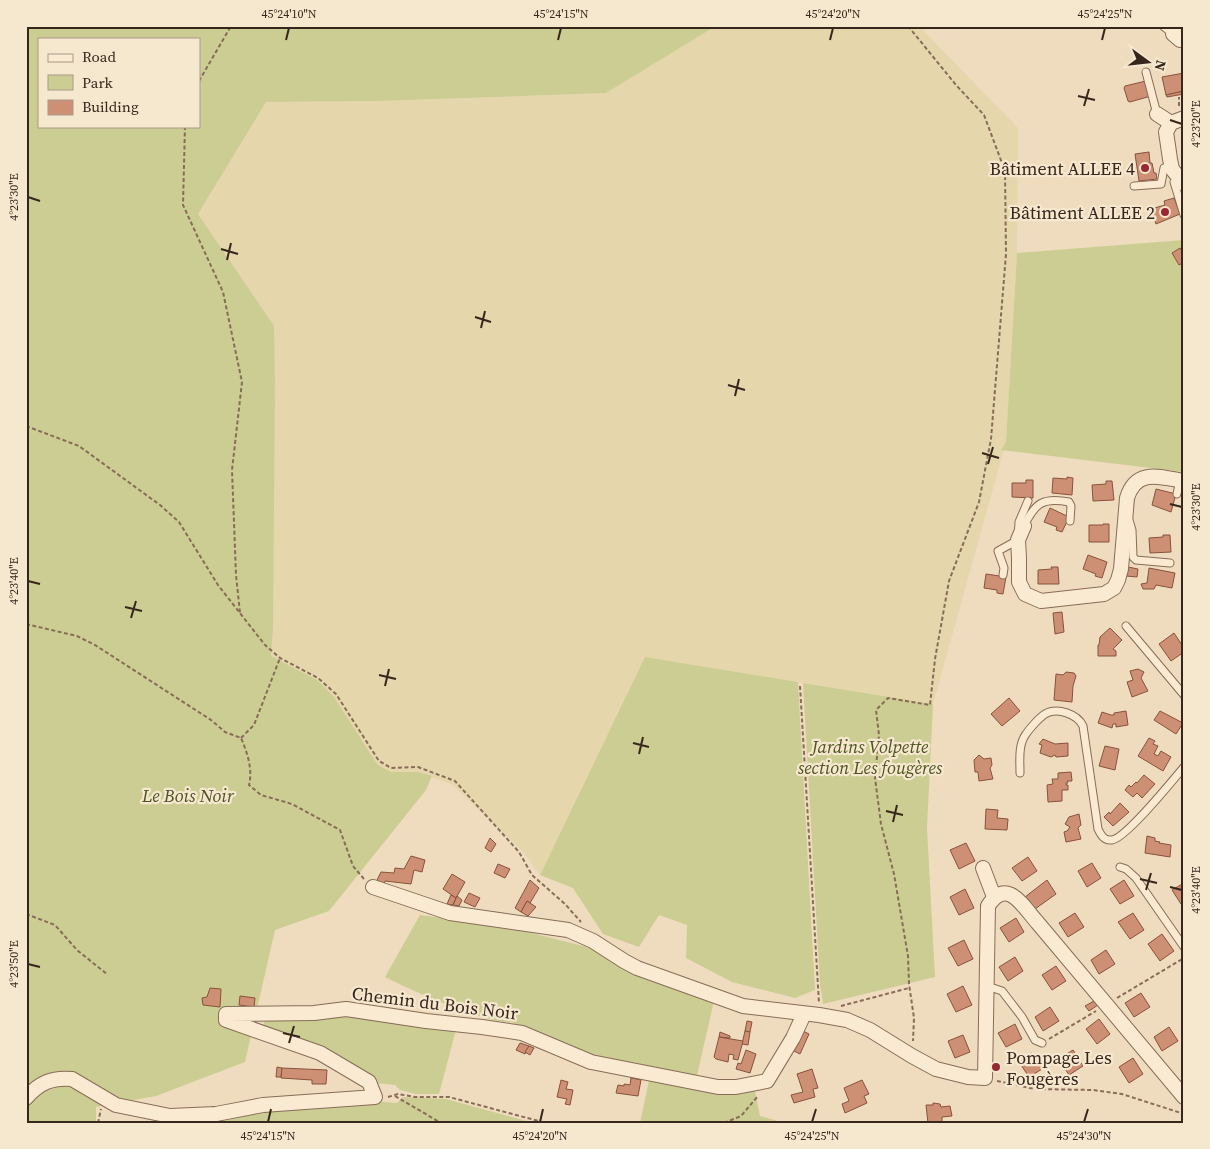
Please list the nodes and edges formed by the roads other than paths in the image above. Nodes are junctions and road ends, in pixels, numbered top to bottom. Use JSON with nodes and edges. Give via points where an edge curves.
{"nodes":[{"id":1,"x":1146,"y":72,"type":"dead end"},
{"id":2,"x":1157,"y":114,"type":"joint"},
{"id":3,"x":1179,"y":119,"type":"edge"},
{"id":4,"x":1167,"y":164,"type":"junction"},
{"id":5,"x":1178,"y":181,"type":"edge"},
{"id":6,"x":1134,"y":186,"type":"dead end"},
{"id":7,"x":1184,"y":215,"type":"edge"},
{"id":8,"x":1180,"y":485,"type":"edge"},
{"id":9,"x":1028,"y":501,"type":"dead end"},
{"id":10,"x":1125,"y":518,"type":"junction"},
{"id":11,"x":1070,"y":521,"type":"dead end"},
{"id":12,"x":1024,"y":526,"type":"joint"},
{"id":13,"x":1018,"y":540,"type":"junction"},
{"id":14,"x":1170,"y":563,"type":"dead end"},
{"id":15,"x":1003,"y":576,"type":"dead end"},
{"id":16,"x":1126,"y":626,"type":"dead end"},
{"id":17,"x":1184,"y":695,"type":"edge"},
{"id":18,"x":1184,"y":767,"type":"edge"},
{"id":19,"x":1020,"y":773,"type":"dead end"},
{"id":20,"x":1120,"y":867,"type":"dead end"},
{"id":21,"x":984,"y":868,"type":"dead end"},
{"id":22,"x":374,"y":887,"type":"road end"},
{"id":23,"x":994,"y":897,"type":"junction"},
{"id":24,"x":1184,"y":947,"type":"edge"},
{"id":25,"x":986,"y":986,"type":"junction"},
{"id":26,"x":804,"y":1014,"type":"junction"},
{"id":27,"x":1042,"y":1043,"type":"dead end"},
{"id":28,"x":1184,"y":1097,"type":"edge"},
{"id":29,"x":26,"y":1098,"type":"edge"}],
"edges":[{"from":1,"to":2,"type":"lane"},
{"from":2,"to":3,"type":"street"},
{"from":3,"to":4,"type":"street","via":[[1166,132]]},
{"from":4,"to":5,"type":"street"},
{"from":4,"to":6,"type":"lane","via":[[1162,184]]},
{"from":5,"to":7,"type":"lane"},
{"from":8,"to":10,"type":"street","via":[[1151,476],[1138,480],[1130,487]]},
{"from":9,"to":13,"type":"lane","via":[[1019,522]]},
{"from":10,"to":13,"type":"street","via":[[1118,580],[1114,588],[1104,594],[1041,601],[1026,594],[1019,582]]},
{"from":10,"to":14,"type":"lane","via":[[1130,520],[1133,557]]},
{"from":11,"to":12,"type":"lane","via":[[1069,502],[1048,500],[1037,506]]},
{"from":12,"to":13,"type":"street"},
{"from":13,"to":15,"type":"lane","via":[[998,551],[1004,568]]},
{"from":16,"to":17,"type":"lane"},
{"from":18,"to":19,"type":"lane","via":[[1132,825],[1118,839],[1111,840],[1106,840],[1098,829],[1080,719],[1073,714],[1045,714],[1025,735],[1020,748]]},
{"from":20,"to":24,"type":"lane","via":[[1136,878]]},
{"from":21,"to":23,"type":"street"},
{"from":22,"to":26,"type":"street","via":[[450,913],[568,930],[637,968],[726,1000],[743,1006]]},
{"from":23,"to":25,"type":"street","via":[[988,906]]},
{"from":23,"to":28,"type":"street","via":[[1008,893],[1015,897]]},
{"from":25,"to":26,"type":"street","via":[[985,1078],[936,1069],[847,1020]]},
{"from":25,"to":27,"type":"lane","via":[[1002,991],[1035,1040]]},
{"from":26,"to":29,"type":"street","name":"Chemin du Bois Noir","via":[[767,1081],[736,1087],[718,1087],[591,1062],[522,1033],[346,1009],[314,1013],[226,1014],[226,1020],[320,1053],[369,1082],[375,1097],[170,1116],[116,1105],[66,1078],[40,1084]]}]}
